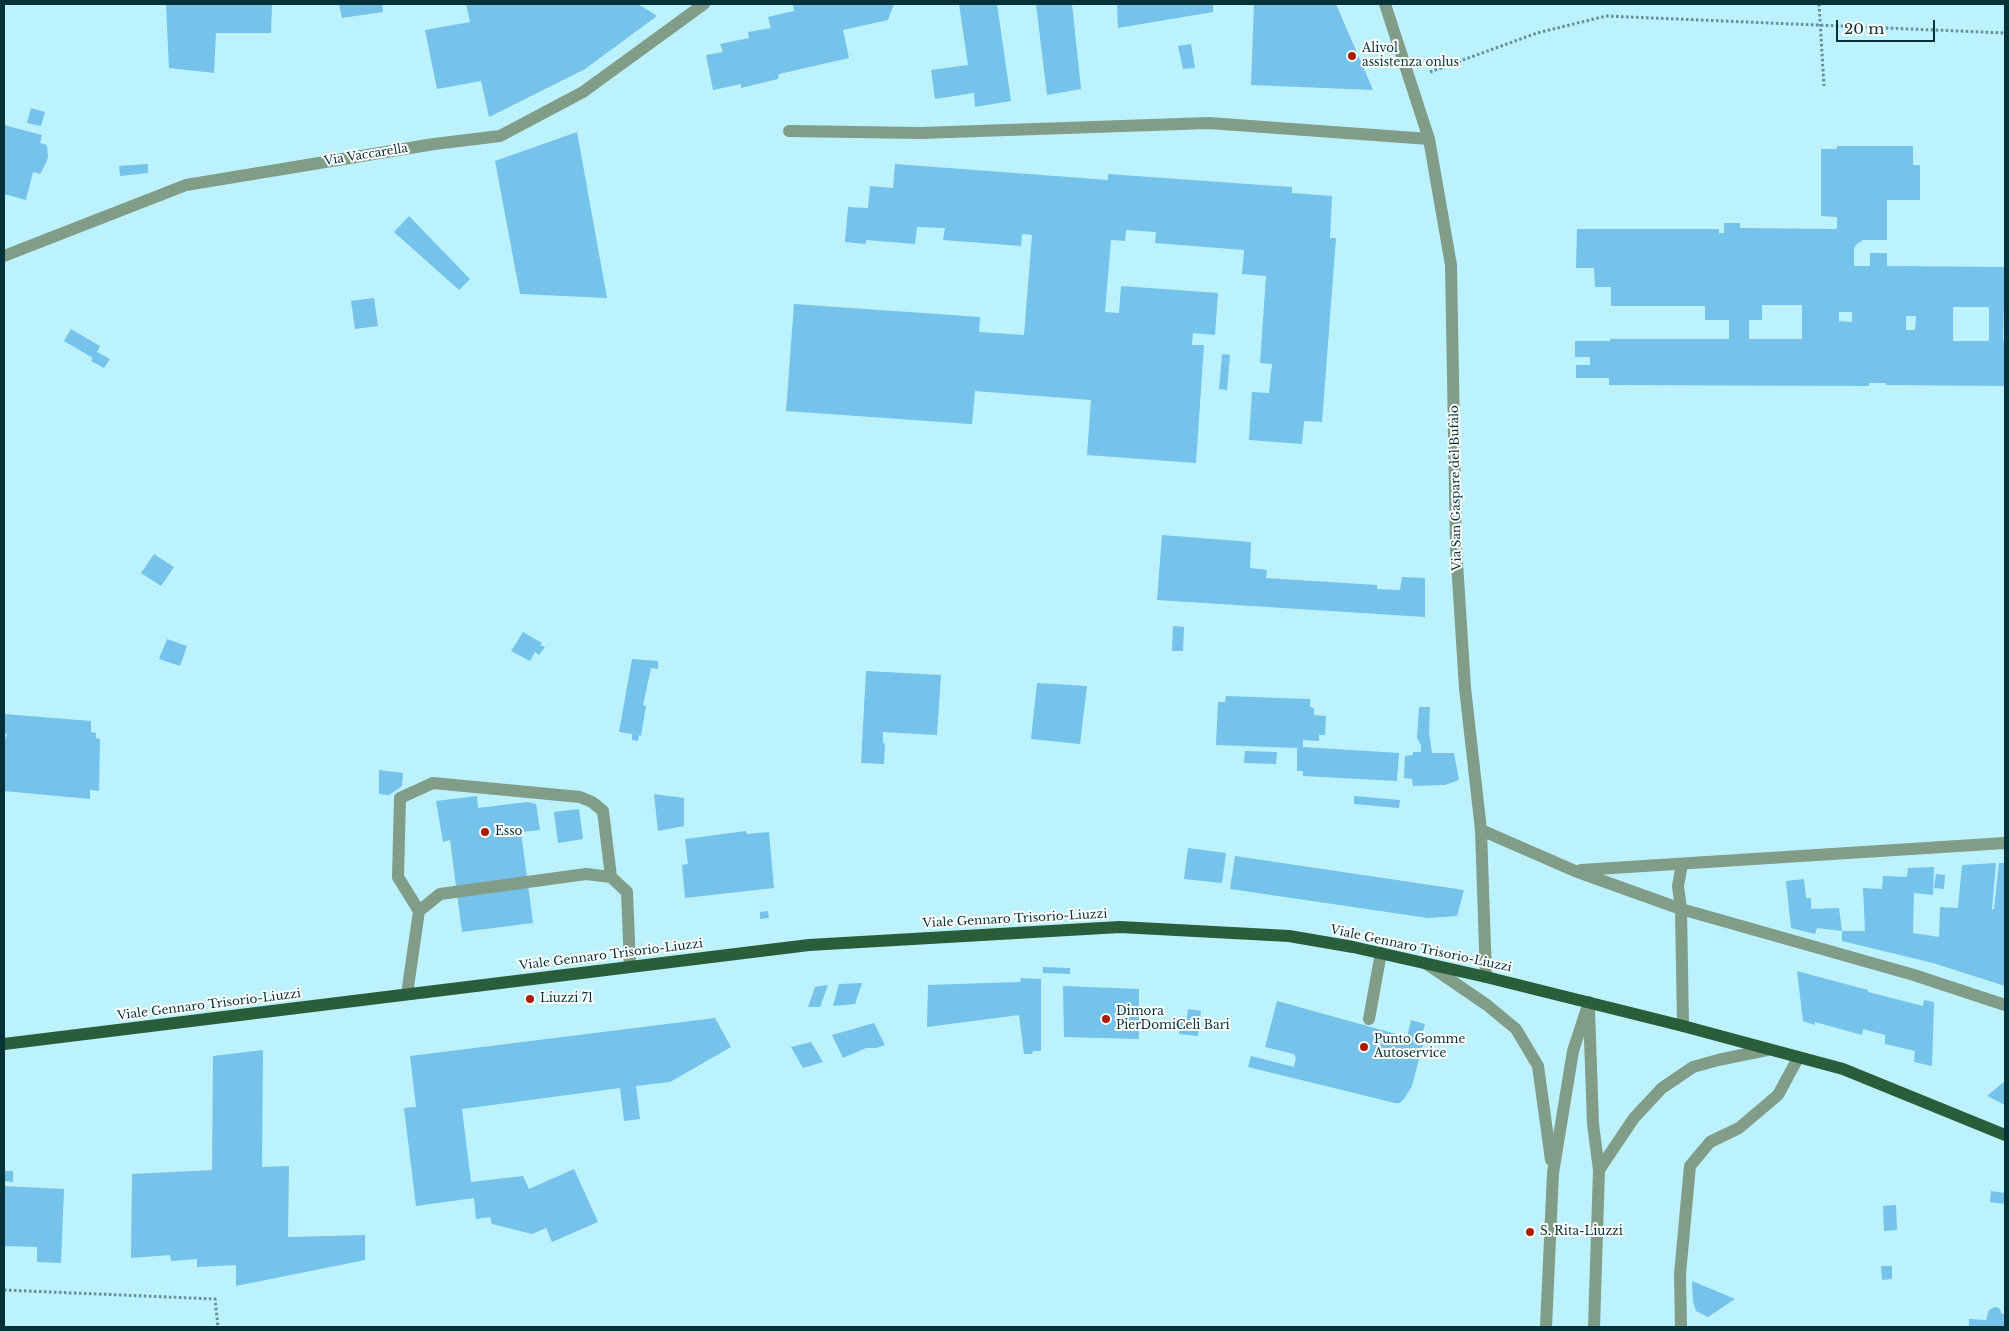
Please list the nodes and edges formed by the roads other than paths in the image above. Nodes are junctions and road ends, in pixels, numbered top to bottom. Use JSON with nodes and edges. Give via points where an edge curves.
{"nodes":[{"id":1,"x":704,"y":4,"type":"edge"},
{"id":2,"x":1384,"y":5,"type":"edge"},
{"id":3,"x":789,"y":131,"type":"dead end"},
{"id":4,"x":1429,"y":139,"type":"junction"},
{"id":5,"x":4,"y":256,"type":"edge"},
{"id":6,"x":1481,"y":830,"type":"junction"},
{"id":7,"x":2005,"y":843,"type":"edge"},
{"id":8,"x":1682,"y":864,"type":"junction"},
{"id":9,"x":1575,"y":871,"type":"junction"},
{"id":10,"x":610,"y":877,"type":"junction"},
{"id":11,"x":1681,"y":909,"type":"junction"},
{"id":12,"x":419,"y":911,"type":"junction"},
{"id":13,"x":1381,"y":953,"type":"junction"},
{"id":14,"x":1426,"y":963,"type":"junction"},
{"id":15,"x":630,"y":966,"type":"junction"},
{"id":16,"x":1486,"y":977,"type":"junction"},
{"id":17,"x":407,"y":994,"type":"junction"},
{"id":18,"x":1589,"y":1002,"type":"junction"},
{"id":19,"x":2005,"y":1005,"type":"edge"},
{"id":20,"x":1369,"y":1019,"type":"dead end"},
{"id":21,"x":1683,"y":1026,"type":"junction"},
{"id":22,"x":4,"y":1044,"type":"edge"},
{"id":23,"x":1766,"y":1050,"type":"junction"},
{"id":24,"x":1798,"y":1058,"type":"junction"},
{"id":25,"x":2005,"y":1135,"type":"edge"},
{"id":26,"x":1599,"y":1170,"type":"junction"},
{"id":27,"x":1553,"y":1172,"type":"junction"},
{"id":28,"x":1546,"y":1327,"type":"edge"},
{"id":29,"x":1594,"y":1327,"type":"edge"},
{"id":30,"x":1681,"y":1327,"type":"edge"}],
"edges":[{"from":1,"to":5,"type":"street","name":"Via Vaccarella","via":[[583,92],[500,136],[186,185]]},
{"from":2,"to":4,"type":"street","name":"Via San Gaspare del Bufalo"},
{"from":3,"to":4,"type":"street","via":[[920,133],[1209,123]]},
{"from":4,"to":6,"type":"street","name":"Via San Gaspare del Bufalo","via":[[1452,264],[1456,547],[1465,688]]},
{"from":6,"to":9,"type":"street"},
{"from":6,"to":16,"type":"street","name":"Via San Gaspare del Bufalo"},
{"from":7,"to":8,"type":"street"},
{"from":8,"to":9,"type":"street"},
{"from":8,"to":11,"type":"street","via":[[1678,886]]},
{"from":9,"to":11,"type":"street"},
{"from":10,"to":12,"type":"street","via":[[586,874],[440,894]]},
{"from":10,"to":12,"type":"street","via":[[603,811],[592,802],[580,797],[433,784],[400,798],[398,877]]},
{"from":10,"to":15,"type":"street","via":[[627,892]]},
{"from":11,"to":19,"type":"street","via":[[1914,975]]},
{"from":11,"to":21,"type":"street"},
{"from":12,"to":17,"type":"street"},
{"from":13,"to":14,"type":"main road","name":"Viale Gennaro Trisorio-Liuzzi"},
{"from":13,"to":15,"type":"main road","name":"Viale Gennaro Trisorio-Liuzzi","via":[[1289,936],[1120,927],[809,945]]},
{"from":13,"to":20,"type":"street"},
{"from":14,"to":16,"type":"main road","name":"Viale Gennaro Trisorio-Liuzzi"},
{"from":14,"to":27,"type":"street","via":[[1516,1029],[1538,1066]]},
{"from":15,"to":17,"type":"main road","name":"Viale Gennaro Trisorio-Liuzzi"},
{"from":16,"to":18,"type":"main road","name":"Viale Gennaro Trisorio-Liuzzi"},
{"from":17,"to":22,"type":"main road","name":"Viale Gennaro Trisorio-Liuzzi"},
{"from":18,"to":21,"type":"main road","name":"Viale Gennaro Trisorio-Liuzzi"},
{"from":18,"to":26,"type":"street"},
{"from":18,"to":27,"type":"street","via":[[1572,1051]]},
{"from":21,"to":23,"type":"main road","name":"Viale Gennaro Trisorio-Liuzzi"},
{"from":23,"to":24,"type":"main road","name":"Viale Gennaro Trisorio-Liuzzi"},
{"from":23,"to":26,"type":"street","via":[[1693,1067],[1662,1088],[1634,1118]]},
{"from":24,"to":25,"type":"main road","name":"Viale Gennaro Trisorio-Liuzzi","via":[[1843,1069]]},
{"from":24,"to":30,"type":"street","via":[[1778,1095],[1738,1128],[1710,1142],[1690,1166],[1680,1274]]},
{"from":26,"to":29,"type":"street"},
{"from":27,"to":28,"type":"street"}]}
